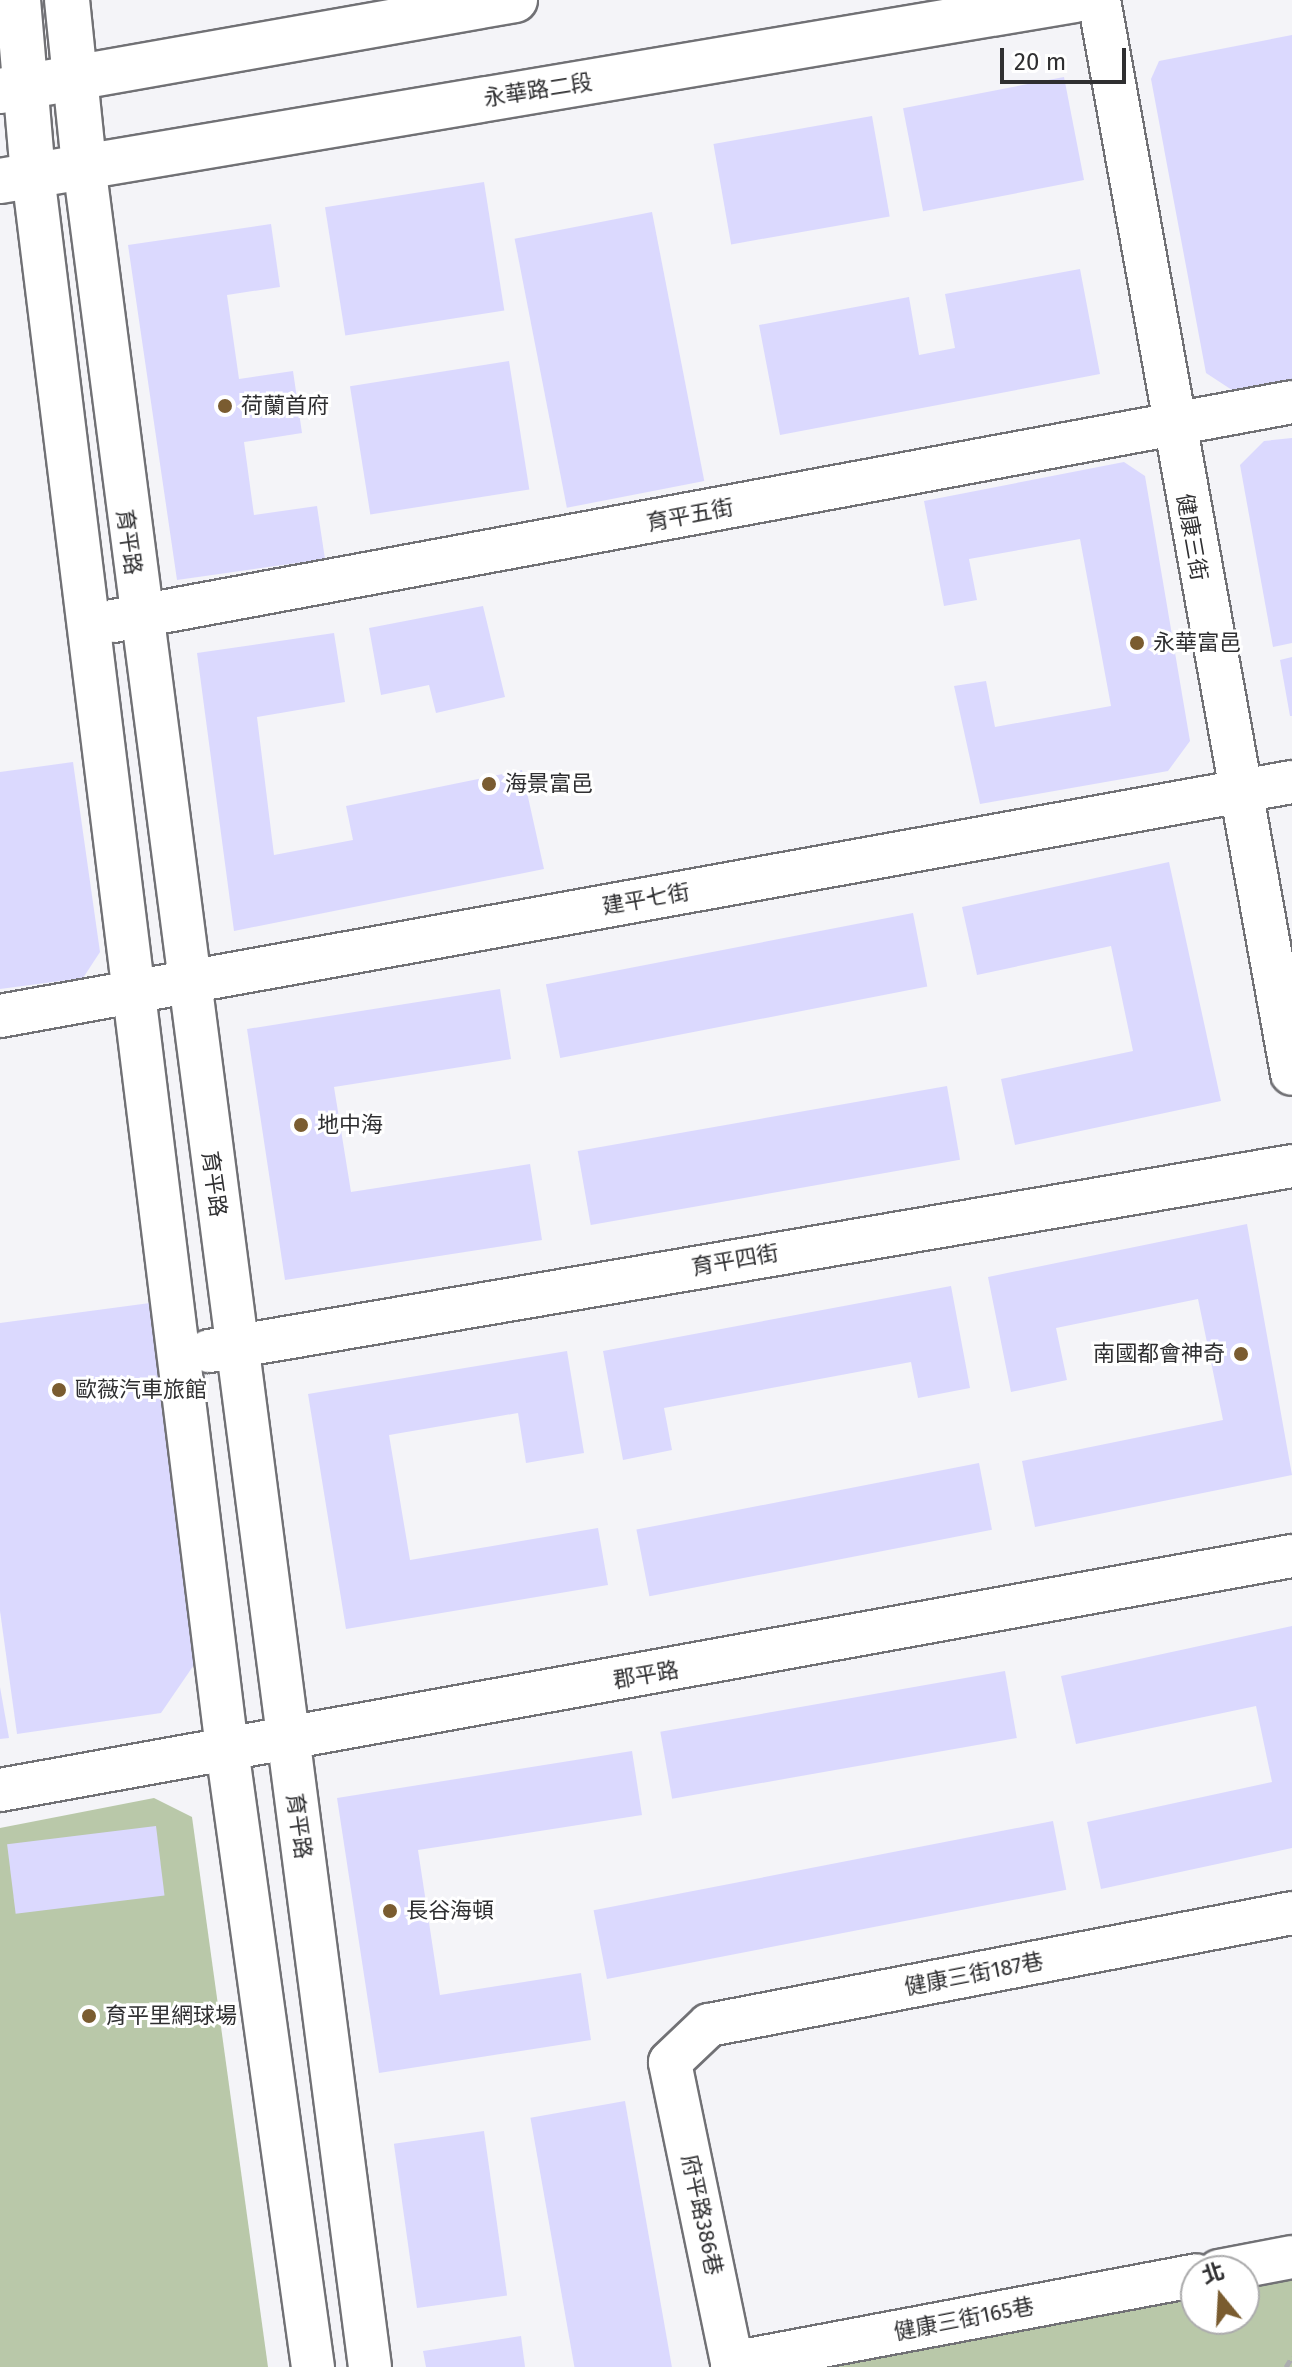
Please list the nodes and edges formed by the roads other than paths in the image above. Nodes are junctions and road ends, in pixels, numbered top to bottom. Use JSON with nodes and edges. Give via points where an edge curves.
{"nodes":[{"id":1,"x":18,"y":0,"type":"edge"},
{"id":2,"x":67,"y":0,"type":"edge"},
{"id":3,"x":515,"y":0,"type":"edge"},
{"id":4,"x":1075,"y":0,"type":"edge"},
{"id":5,"x":1099,"y":0,"type":"edge"},
{"id":6,"x":75,"y":78,"type":"junction"},
{"id":7,"x":12,"y":89,"type":"edge"},
{"id":8,"x":84,"y":165,"type":"junction"},
{"id":9,"x":17,"y":178,"type":"edge"},
{"id":10,"x":1292,"y":402,"type":"edge"},
{"id":11,"x":1173,"y":425,"type":"junction"},
{"id":12,"x":139,"y":618,"type":"junction"},
{"id":13,"x":88,"y":623,"type":"junction"},
{"id":14,"x":1292,"y":782,"type":"edge"},
{"id":15,"x":1237,"y":792,"type":"junction"},
{"id":16,"x":187,"y":983,"type":"junction"},
{"id":17,"x":134,"y":993,"type":"junction"},
{"id":18,"x":0,"y":1016,"type":"edge"},
{"id":19,"x":1292,"y":1074,"type":"edge"},
{"id":20,"x":1292,"y":1166,"type":"edge"},
{"id":21,"x":235,"y":1345,"type":"junction"},
{"id":22,"x":179,"y":1357,"type":"junction"},
{"id":23,"x":1292,"y":1556,"type":"edge"},
{"id":24,"x":287,"y":1742,"type":"junction"},
{"id":25,"x":227,"y":1749,"type":"junction"},
{"id":26,"x":0,"y":1790,"type":"edge"},
{"id":27,"x":1292,"y":1913,"type":"edge"},
{"id":28,"x":670,"y":2062,"type":"joint"},
{"id":29,"x":1292,"y":2257,"type":"edge"},
{"id":30,"x":1260,"y":2263,"type":"edge"},
{"id":31,"x":1180,"y":2278,"type":"edge"},
{"id":32,"x":733,"y":2365,"type":"edge"},
{"id":33,"x":313,"y":2367,"type":"edge"},
{"id":34,"x":370,"y":2367,"type":"edge"}],
"edges":[{"from":1,"to":7,"type":"street"},
{"from":2,"to":6,"type":"street","name":"育平路"},
{"from":3,"to":6,"type":"street"},
{"from":4,"to":8,"type":"street","name":"永華路二段"},
{"from":5,"to":11,"type":"street","name":"健康三街"},
{"from":6,"to":7,"type":"street"},
{"from":6,"to":8,"type":"street","name":"育平路"},
{"from":7,"to":9,"type":"street"},
{"from":8,"to":9,"type":"street","name":"永華路二段"},
{"from":8,"to":12,"type":"street","name":"育平路"},
{"from":9,"to":13,"type":"street"},
{"from":10,"to":11,"type":"street","name":"育平五街"},
{"from":11,"to":12,"type":"street","name":"育平五街"},
{"from":11,"to":15,"type":"street","name":"健康三街"},
{"from":12,"to":13,"type":"street","name":"育平五街"},
{"from":12,"to":16,"type":"street","name":"育平路"},
{"from":13,"to":17,"type":"street"},
{"from":14,"to":15,"type":"street","name":"建平七街"},
{"from":15,"to":16,"type":"street","name":"建平七街"},
{"from":15,"to":19,"type":"street","name":"健康三街"},
{"from":16,"to":17,"type":"street","name":"建平七街"},
{"from":16,"to":21,"type":"street","name":"育平路"},
{"from":17,"to":18,"type":"street","name":"建平七街"},
{"from":17,"to":22,"type":"street"},
{"from":20,"to":21,"type":"street","name":"育平四街"},
{"from":21,"to":22,"type":"street","name":"育平四街"},
{"from":21,"to":24,"type":"street","name":"育平路"},
{"from":22,"to":25,"type":"street"},
{"from":23,"to":24,"type":"street","name":"郡平路"},
{"from":24,"to":25,"type":"street","name":"郡平路"},
{"from":24,"to":34,"type":"street","name":"育平路"},
{"from":25,"to":26,"type":"street","name":"郡平路"},
{"from":25,"to":33,"type":"street"},
{"from":27,"to":28,"type":"street","name":"健康三街187巷","via":[[709,2025]]},
{"from":28,"to":32,"type":"street","name":"府平路386巷"},
{"from":29,"to":30,"type":"street"},
{"from":31,"to":32,"type":"street","name":"健康三街165巷"}]}
